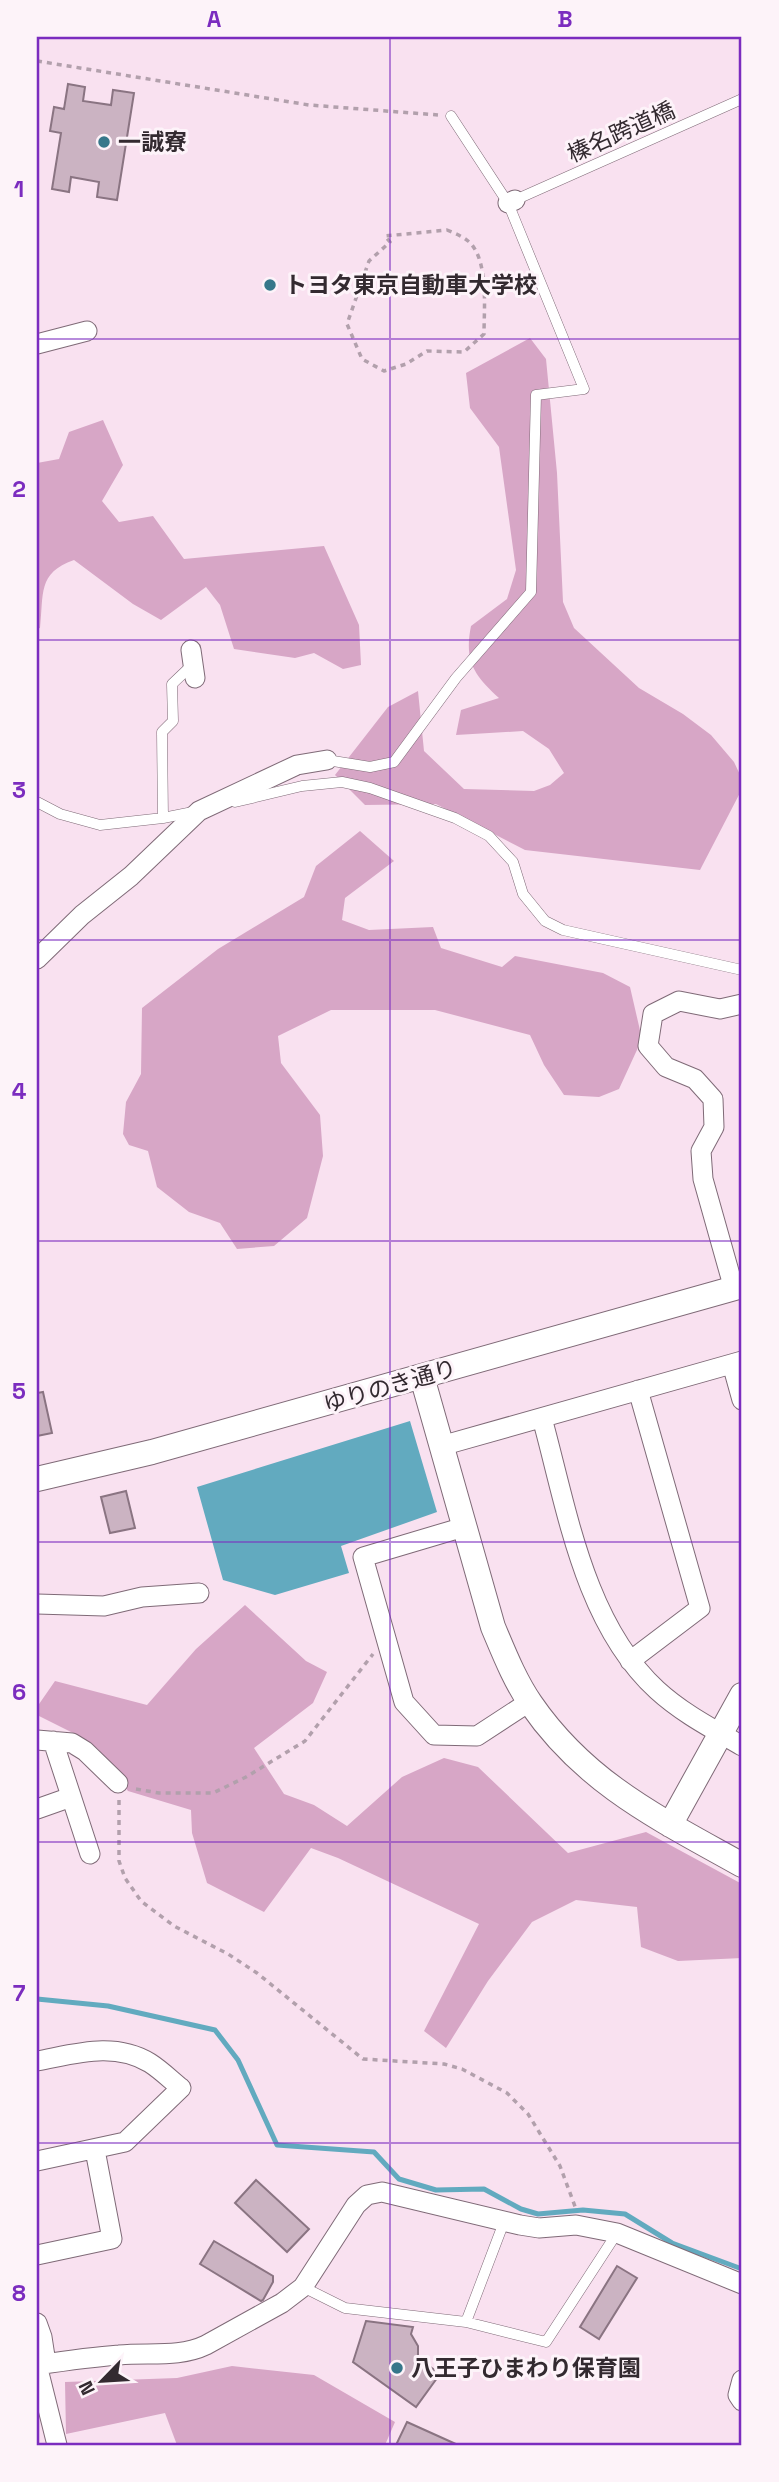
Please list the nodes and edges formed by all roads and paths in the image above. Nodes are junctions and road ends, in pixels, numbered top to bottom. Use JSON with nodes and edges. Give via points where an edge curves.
{"nodes":[{"id":1,"x":37,"y":61,"type":"edge"},
{"id":2,"x":742,"y":99,"type":"edge"},
{"id":3,"x":451,"y":116,"type":"joint"},
{"id":4,"x":512,"y":201,"type":"junction"},
{"id":5,"x":390,"y":242,"type":"joint"},
{"id":6,"x":86,"y":331,"type":"dead end"},
{"id":7,"x":37,"y":344,"type":"edge"},
{"id":8,"x":193,"y":664,"type":"dead end"},
{"id":9,"x":327,"y":760,"type":"joint"},
{"id":10,"x":37,"y":802,"type":"edge"},
{"id":11,"x":199,"y":811,"type":"junction"},
{"id":12,"x":163,"y":818,"type":"junction"},
{"id":13,"x":37,"y":959,"type":"edge"},
{"id":14,"x":742,"y":970,"type":"edge"},
{"id":15,"x":742,"y":1004,"type":"edge"},
{"id":16,"x":738,"y":1287,"type":"edge"},
{"id":17,"x":737,"y":1362,"type":"edge"},
{"id":18,"x":422,"y":1377,"type":"junction"},
{"id":19,"x":638,"y":1390,"type":"junction"},
{"id":20,"x":742,"y":1400,"type":"edge"},
{"id":21,"x":541,"y":1418,"type":"junction"},
{"id":22,"x":441,"y":1446,"type":"junction"},
{"id":23,"x":37,"y":1479,"type":"edge"},
{"id":24,"x":464,"y":1527,"type":"junction"},
{"id":25,"x":199,"y":1593,"type":"dead end"},
{"id":26,"x":37,"y":1604,"type":"edge"},
{"id":27,"x":387,"y":1641,"type":"junction"},
{"id":28,"x":630,"y":1661,"type":"junction"},
{"id":29,"x":742,"y":1695,"type":"edge"},
{"id":30,"x":529,"y":1702,"type":"junction"},
{"id":31,"x":45,"y":1740,"type":"edge"},
{"id":32,"x":732,"y":1740,"type":"edge"},
{"id":33,"x":118,"y":1783,"type":"junction"},
{"id":34,"x":71,"y":1797,"type":"junction"},
{"id":35,"x":37,"y":1809,"type":"edge"},
{"id":36,"x":670,"y":1825,"type":"junction"},
{"id":37,"x":90,"y":1854,"type":"dead end"},
{"id":38,"x":742,"y":1865,"type":"edge"},
{"id":39,"x":37,"y":2062,"type":"edge"},
{"id":40,"x":95,"y":2150,"type":"junction"},
{"id":41,"x":37,"y":2161,"type":"edge"},
{"id":42,"x":576,"y":2203,"type":"dead end"},
{"id":43,"x":503,"y":2222,"type":"junction"},
{"id":44,"x":617,"y":2233,"type":"junction"},
{"id":45,"x":37,"y":2255,"type":"edge"},
{"id":46,"x":742,"y":2284,"type":"edge"},
{"id":47,"x":303,"y":2287,"type":"junction"},
{"id":48,"x":466,"y":2322,"type":"junction"},
{"id":49,"x":37,"y":2323,"type":"edge"},
{"id":50,"x":40,"y":2364,"type":"edge"},
{"id":51,"x":742,"y":2380,"type":"edge"},
{"id":52,"x":742,"y":2401,"type":"edge"},
{"id":53,"x":57,"y":2445,"type":"edge"}],
"edges":[{"from":1,"to":3,"type":"path","via":[[309,105]]},
{"from":2,"to":4,"type":"lane","name":"榛名跨道橋"},
{"from":3,"to":4,"type":"lane"},
{"from":4,"to":9,"type":"lane","via":[[584,390],[536,395],[531,592],[456,678],[394,762],[370,767]]},
{"from":5,"to":5,"type":"path","via":[[369,261],[346,324],[362,359],[384,371],[427,351],[464,352],[485,334],[481,265],[473,247],[447,230],[385,236]]},
{"from":6,"to":7,"type":"street"},
{"from":8,"to":12,"type":"lane","via":[[172,684],[173,721],[162,732]]},
{"from":9,"to":11,"type":"street","via":[[297,765]]},
{"from":10,"to":12,"type":"lane","via":[[100,825]]},
{"from":11,"to":12,"type":"lane"},
{"from":11,"to":13,"type":"street"},
{"from":11,"to":14,"type":"lane","via":[[302,786],[342,782],[370,789],[455,818],[489,836],[513,862],[523,894],[545,921],[564,930]]},
{"from":15,"to":16,"type":"street","via":[[720,1009],[679,1001],[653,1014],[648,1046],[667,1067],[695,1079],[712,1099],[714,1127],[701,1150],[703,1179]]},
{"from":16,"to":18,"type":"street","name":"ゆりのき通り"},
{"from":17,"to":19,"type":"street"},
{"from":17,"to":20,"type":"street"},
{"from":18,"to":22,"type":"street"},
{"from":18,"to":23,"type":"street","name":"ゆりのき通り"},
{"from":19,"to":21,"type":"street"},
{"from":19,"to":28,"type":"street","via":[[700,1608]]},
{"from":21,"to":22,"type":"street"},
{"from":21,"to":28,"type":"street","via":[[586,1576],[611,1632]]},
{"from":22,"to":24,"type":"street"},
{"from":24,"to":27,"type":"street","via":[[363,1557]]},
{"from":24,"to":30,"type":"street","via":[[493,1627]]},
{"from":25,"to":26,"type":"street","via":[[142,1597],[104,1606]]},
{"from":27,"to":30,"type":"street","via":[[404,1702],[434,1735],[477,1735]]},
{"from":27,"to":33,"type":"path","via":[[366,1661],[305,1741],[246,1777],[213,1793],[159,1793]]},
{"from":28,"to":32,"type":"street","via":[[684,1712]]},
{"from":29,"to":32,"type":"street"},
{"from":30,"to":36,"type":"street","via":[[592,1773]]},
{"from":31,"to":33,"type":"street","via":[[72,1743]]},
{"from":31,"to":34,"type":"street"},
{"from":32,"to":36,"type":"street"},
{"from":33,"to":42,"type":"path","via":[[119,1861],[141,1901],[174,1926],[257,1973],[363,2059],[444,2064],[507,2093],[535,2125]]},
{"from":34,"to":35,"type":"street"},
{"from":34,"to":37,"type":"street"},
{"from":36,"to":38,"type":"street"},
{"from":39,"to":40,"type":"street","via":[[114,2050],[143,2059],[181,2088],[125,2142]]},
{"from":40,"to":41,"type":"street"},
{"from":40,"to":45,"type":"street","via":[[112,2239]]},
{"from":43,"to":44,"type":"street","via":[[539,2228],[576,2225]]},
{"from":43,"to":47,"type":"street","via":[[390,2193],[373,2193],[350,2213]]},
{"from":43,"to":48,"type":"lane"},
{"from":44,"to":46,"type":"street"},
{"from":44,"to":48,"type":"lane","via":[[547,2342]]},
{"from":47,"to":48,"type":"lane","via":[[345,2308]]},
{"from":47,"to":50,"type":"street","via":[[197,2350]]},
{"from":49,"to":50,"type":"street","via":[[42,2337]]},
{"from":50,"to":53,"type":"street"},
{"from":51,"to":52,"type":"street","via":[[738,2395]]}]}
